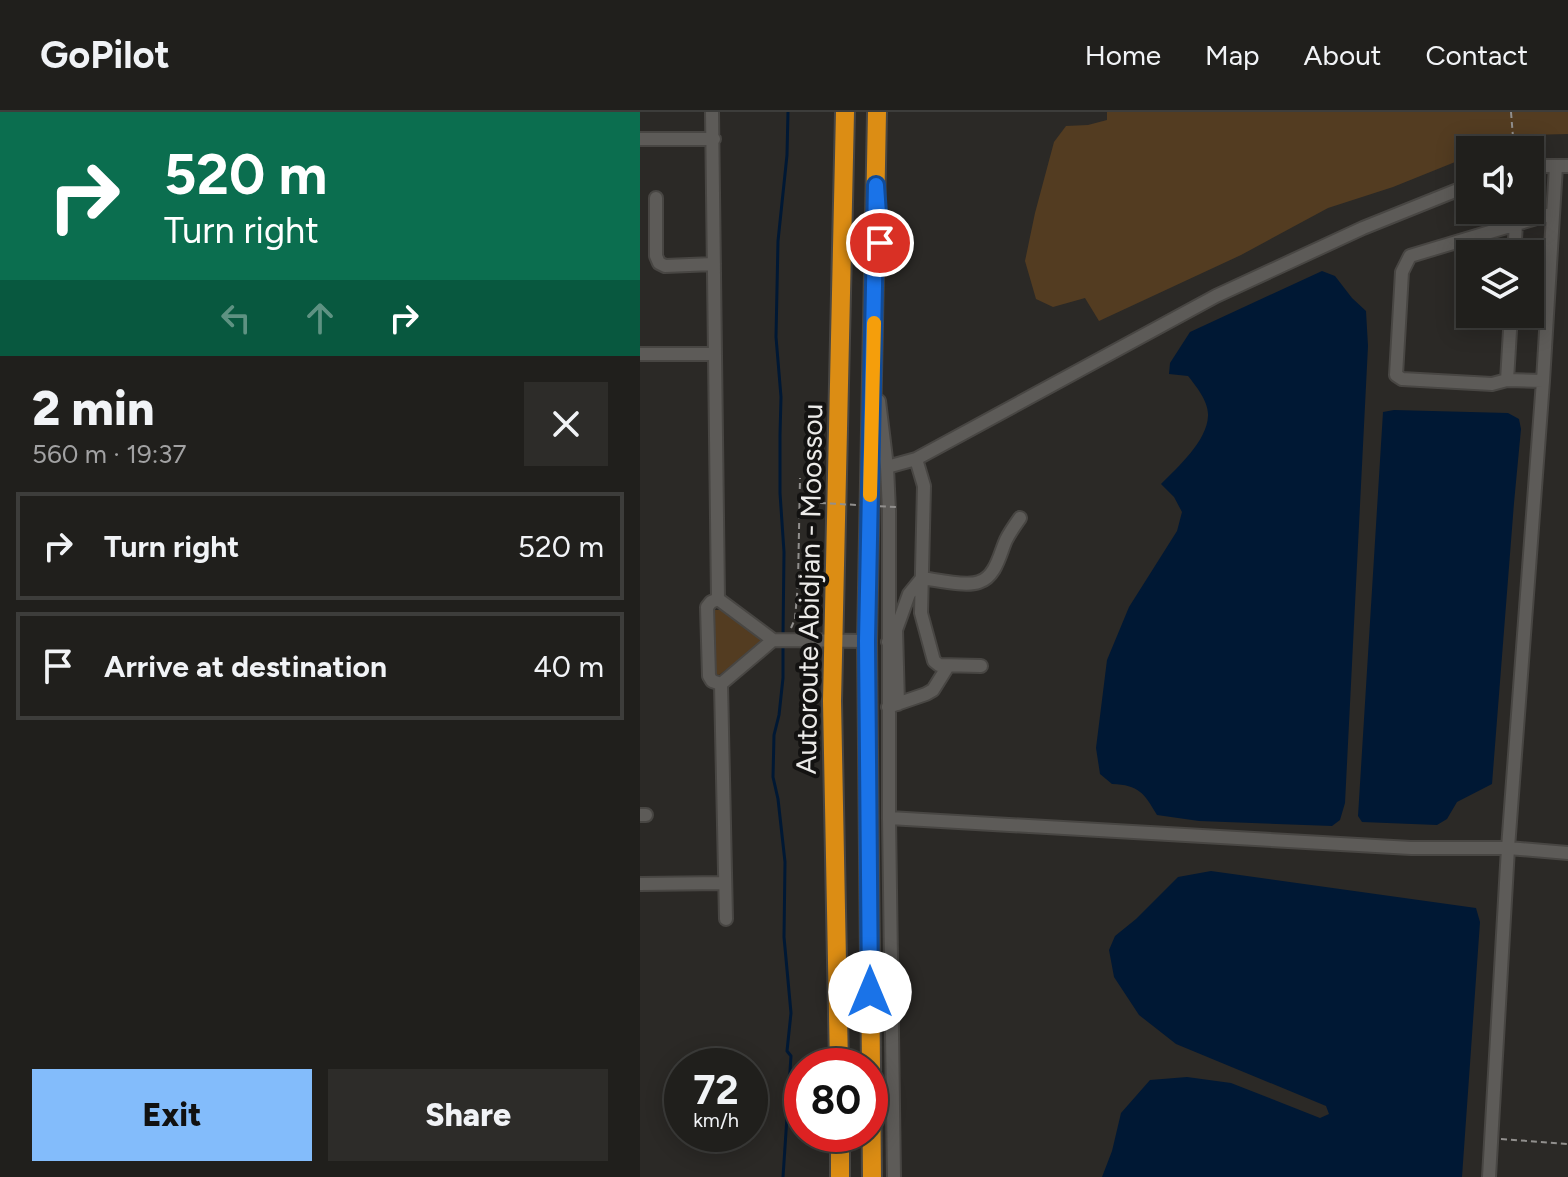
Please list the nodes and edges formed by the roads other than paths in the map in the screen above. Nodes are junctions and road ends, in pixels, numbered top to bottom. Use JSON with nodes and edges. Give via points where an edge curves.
{"nodes":[{"id":1,"x":712,"y":112,"type":"edge"},
{"id":2,"x":845,"y":112,"type":"edge"},
{"id":3,"x":877,"y":112,"type":"edge"},
{"id":4,"x":640,"y":139,"type":"edge"},
{"id":5,"x":714,"y":139,"type":"junction"},
{"id":6,"x":1562,"y":166,"type":"edge"},
{"id":7,"x":876,"y":185,"type":"junction"},
{"id":8,"x":1456,"y":191,"type":"edge"},
{"id":9,"x":656,"y":198,"type":"dead end"},
{"id":10,"x":1553,"y":213,"type":"junction"},
{"id":11,"x":1544,"y":216,"type":"edge"},
{"id":12,"x":1516,"y":224,"type":"joint"},
{"id":13,"x":1515,"y":240,"type":"edge"},
{"id":14,"x":714,"y":264,"type":"junction"},
{"id":15,"x":1510,"y":328,"type":"edge"},
{"id":16,"x":640,"y":354,"type":"edge"},
{"id":17,"x":714,"y":354,"type":"junction"},
{"id":18,"x":1507,"y":380,"type":"junction"},
{"id":19,"x":1543,"y":381,"type":"junction"},
{"id":20,"x":916,"y":459,"type":"junction"},
{"id":21,"x":887,"y":467,"type":"junction"},
{"id":22,"x":1020,"y":518,"type":"dead end"},
{"id":23,"x":922,"y":578,"type":"junction"},
{"id":24,"x":718,"y":599,"type":"junction"},
{"id":25,"x":888,"y":599,"type":"junction"},
{"id":26,"x":905,"y":603,"type":"junction"},
{"id":27,"x":921,"y":613,"type":"junction"},
{"id":28,"x":896,"y":630,"type":"junction"},
{"id":29,"x":779,"y":640,"type":"junction"},
{"id":30,"x":833,"y":640,"type":"junction"},
{"id":31,"x":867,"y":641,"type":"junction"},
{"id":32,"x":888,"y":642,"type":"junction"},
{"id":33,"x":948,"y":666,"type":"junction"},
{"id":34,"x":981,"y":666,"type":"dead end"},
{"id":35,"x":721,"y":684,"type":"junction"},
{"id":36,"x":893,"y":706,"type":"junction"},
{"id":37,"x":889,"y":818,"type":"junction"},
{"id":38,"x":1508,"y":848,"type":"junction"},
{"id":39,"x":1568,"y":853,"type":"edge"},
{"id":40,"x":724,"y":883,"type":"junction"},
{"id":41,"x":640,"y":884,"type":"edge"},
{"id":42,"x":726,"y":919,"type":"dead end"},
{"id":43,"x":839,"y":1048,"type":"edge"},
{"id":44,"x":840,"y":1152,"type":"edge"},
{"id":45,"x":840,"y":1177,"type":"edge"},
{"id":46,"x":872,"y":1177,"type":"edge"},
{"id":47,"x":894,"y":1177,"type":"edge"},
{"id":48,"x":1489,"y":1177,"type":"edge"}],
"edges":[{"from":1,"to":5,"type":"street"},
{"from":2,"to":30,"type":"highway","name":"Autoroute Abidjan - Moossou"},
{"from":3,"to":7,"type":"highway"},
{"from":4,"to":5,"type":"street"},
{"from":5,"to":14,"type":"street"},
{"from":6,"to":10,"type":"street"},
{"from":7,"to":21,"type":"street","via":[[879,400]]},
{"from":7,"to":31,"type":"highway"},
{"from":8,"to":20,"type":"street","via":[[1216,296]]},
{"from":9,"to":14,"type":"street","via":[[659,263]]},
{"from":10,"to":11,"type":"street"},
{"from":10,"to":19,"type":"street"},
{"from":12,"to":13,"type":"street"},
{"from":12,"to":18,"type":"street","via":[[1410,256],[1402,272],[1398,331],[1396,375],[1402,379],[1492,384]]},
{"from":14,"to":17,"type":"street"},
{"from":15,"to":18,"type":"street"},
{"from":16,"to":17,"type":"street"},
{"from":17,"to":24,"type":"street"},
{"from":18,"to":19,"type":"street"},
{"from":19,"to":38,"type":"street"},
{"from":20,"to":21,"type":"street"},
{"from":20,"to":23,"type":"street","via":[[924,486]]},
{"from":21,"to":25,"type":"street"},
{"from":22,"to":23,"type":"street","via":[[984,580]]},
{"from":23,"to":26,"type":"street"},
{"from":23,"to":27,"type":"street"},
{"from":24,"to":29,"type":"street"},
{"from":24,"to":35,"type":"street","via":[[707,607],[709,676]]},
{"from":25,"to":26,"type":"street"},
{"from":25,"to":32,"type":"street"},
{"from":26,"to":27,"type":"street"},
{"from":26,"to":28,"type":"street"},
{"from":27,"to":33,"type":"street","via":[[934,661]]},
{"from":28,"to":32,"type":"street"},
{"from":28,"to":36,"type":"street"},
{"from":29,"to":30,"type":"street"},
{"from":29,"to":35,"type":"street"},
{"from":30,"to":31,"type":"street"},
{"from":30,"to":43,"type":"highway","name":"Autoroute Abidjan - Moossou"},
{"from":31,"to":46,"type":"highway"},
{"from":32,"to":36,"type":"street"},
{"from":33,"to":34,"type":"street"},
{"from":33,"to":36,"type":"street","via":[[933,690]]},
{"from":35,"to":40,"type":"street"},
{"from":36,"to":37,"type":"street"},
{"from":37,"to":38,"type":"street","via":[[1411,848]]},
{"from":37,"to":47,"type":"street"},
{"from":38,"to":39,"type":"street"},
{"from":38,"to":48,"type":"street"},
{"from":40,"to":41,"type":"street"},
{"from":40,"to":42,"type":"street"},
{"from":44,"to":45,"type":"highway"}]}
